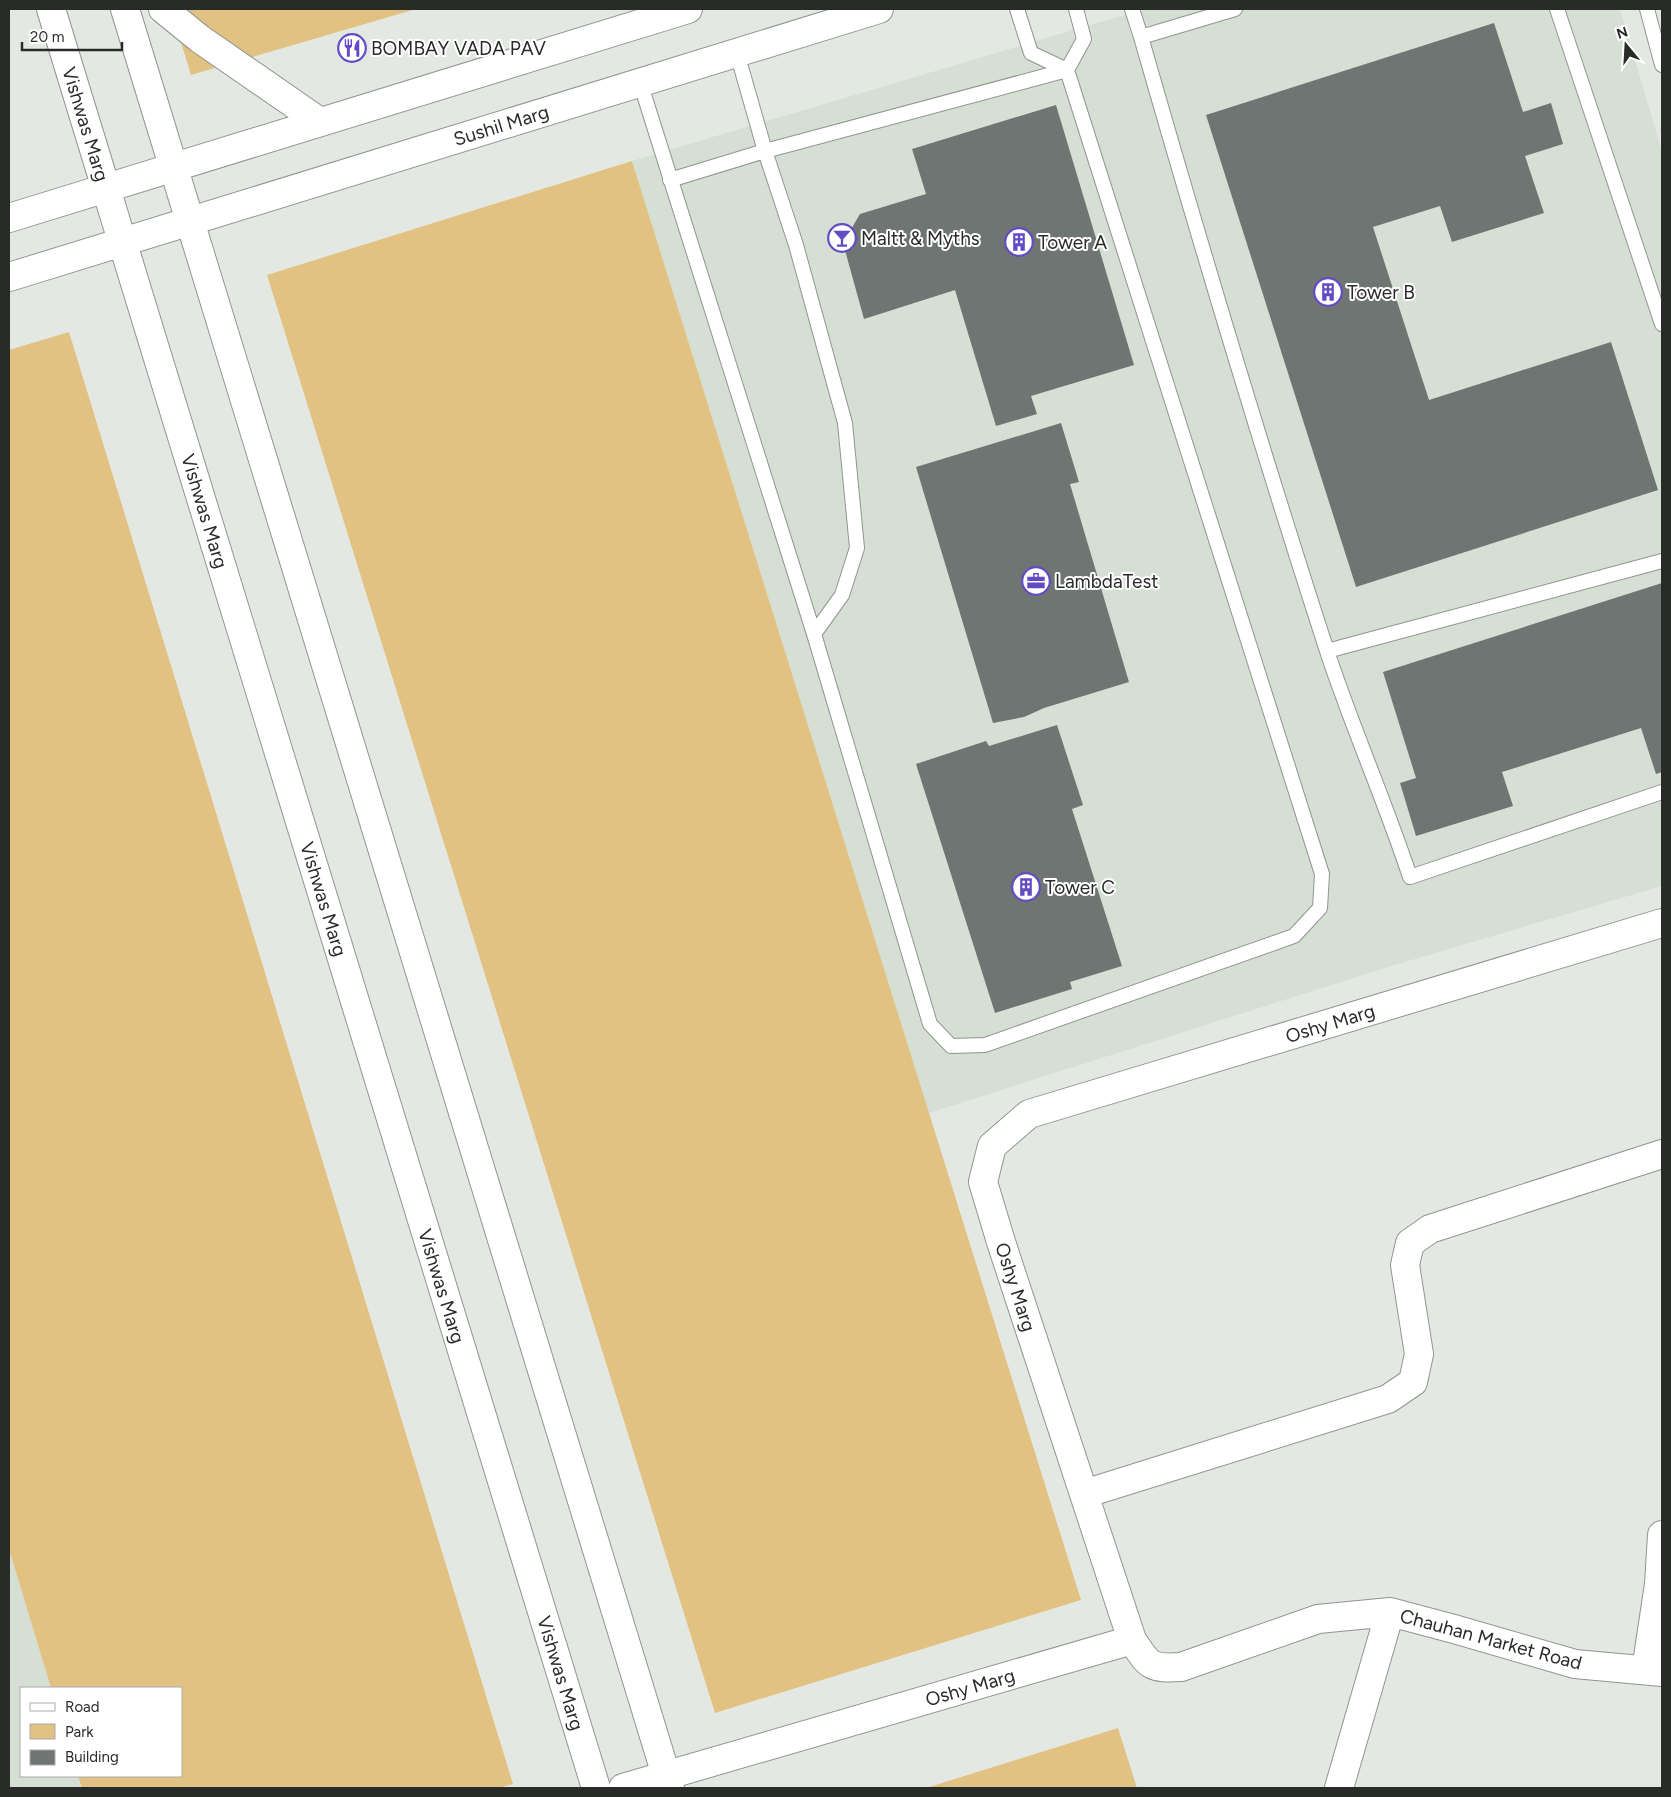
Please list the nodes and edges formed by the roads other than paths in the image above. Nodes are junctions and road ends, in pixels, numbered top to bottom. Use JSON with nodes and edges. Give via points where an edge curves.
{"nodes":[{"id":1,"x":51,"y":9,"type":"edge"},
{"id":2,"x":125,"y":9,"type":"edge"},
{"id":3,"x":163,"y":9,"type":"edge"},
{"id":4,"x":688,"y":9,"type":"edge"},
{"id":5,"x":879,"y":9,"type":"edge"},
{"id":6,"x":1017,"y":9,"type":"edge"},
{"id":7,"x":1076,"y":9,"type":"edge"},
{"id":8,"x":1132,"y":9,"type":"edge"},
{"id":9,"x":1235,"y":9,"type":"edge"},
{"id":10,"x":1557,"y":9,"type":"edge"},
{"id":11,"x":1647,"y":9,"type":"edge"},
{"id":12,"x":640,"y":16,"type":"edge"},
{"id":13,"x":1141,"y":37,"type":"junction"},
{"id":14,"x":737,"y":53,"type":"junction"},
{"id":15,"x":1662,"y":65,"type":"edge"},
{"id":16,"x":1067,"y":70,"type":"junction"},
{"id":17,"x":640,"y":82,"type":"junction"},
{"id":18,"x":320,"y":122,"type":"junction"},
{"id":19,"x":765,"y":151,"type":"junction"},
{"id":20,"x":173,"y":168,"type":"junction"},
{"id":21,"x":670,"y":180,"type":"junction"},
{"id":22,"x":106,"y":188,"type":"junction"},
{"id":23,"x":9,"y":218,"type":"edge"},
{"id":24,"x":190,"y":221,"type":"junction"},
{"id":25,"x":122,"y":242,"type":"junction"},
{"id":26,"x":9,"y":277,"type":"edge"},
{"id":27,"x":1662,"y":324,"type":"edge"},
{"id":28,"x":1662,"y":561,"type":"edge"},
{"id":29,"x":814,"y":634,"type":"junction"},
{"id":30,"x":1327,"y":651,"type":"junction"},
{"id":31,"x":1662,"y":792,"type":"edge"},
{"id":32,"x":1662,"y":923,"type":"edge"},
{"id":33,"x":1662,"y":1154,"type":"edge"},
{"id":34,"x":1084,"y":1494,"type":"junction"},
{"id":35,"x":1662,"y":1535,"type":"edge"},
{"id":36,"x":1390,"y":1612,"type":"junction"},
{"id":37,"x":1132,"y":1640,"type":"junction"},
{"id":38,"x":1654,"y":1671,"type":"edge"},
{"id":39,"x":668,"y":1782,"type":"edge"},
{"id":40,"x":596,"y":1788,"type":"edge"},
{"id":41,"x":623,"y":1788,"type":"edge"},
{"id":42,"x":1339,"y":1788,"type":"edge"}],
"edges":[{"from":1,"to":22,"type":"street","name":"Vishwas Marg"},
{"from":2,"to":20,"type":"street"},
{"from":3,"to":18,"type":"street","via":[[208,45]]},
{"from":4,"to":12,"type":"street"},
{"from":5,"to":14,"type":"street","name":"Sushil Marg"},
{"from":6,"to":16,"type":"lane","via":[[1031,53]]},
{"from":7,"to":16,"type":"lane","via":[[1084,38]]},
{"from":8,"to":13,"type":"lane"},
{"from":9,"to":13,"type":"lane"},
{"from":10,"to":27,"type":"lane"},
{"from":11,"to":15,"type":"lane"},
{"from":12,"to":18,"type":"street"},
{"from":13,"to":30,"type":"lane","via":[[1206,266]]},
{"from":14,"to":17,"type":"street","name":"Sushil Marg"},
{"from":14,"to":19,"type":"lane"},
{"from":16,"to":19,"type":"lane"},
{"from":16,"to":29,"type":"lane","via":[[1322,874],[1320,908],[1294,936],[985,1045],[951,1046],[930,1024]]},
{"from":17,"to":21,"type":"lane"},
{"from":17,"to":24,"type":"street","name":"Sushil Marg"},
{"from":18,"to":20,"type":"street"},
{"from":19,"to":21,"type":"lane"},
{"from":19,"to":29,"type":"lane","via":[[796,245],[845,423],[857,548],[842,595]]},
{"from":20,"to":22,"type":"street"},
{"from":20,"to":24,"type":"street"},
{"from":21,"to":29,"type":"lane"},
{"from":22,"to":23,"type":"street"},
{"from":22,"to":25,"type":"street","name":"Vishwas Marg"},
{"from":24,"to":25,"type":"street","name":"Sushil Marg"},
{"from":24,"to":39,"type":"street"},
{"from":25,"to":26,"type":"street","name":"Sushil Marg"},
{"from":25,"to":40,"type":"street","name":"Vishwas Marg"},
{"from":28,"to":30,"type":"lane"},
{"from":30,"to":31,"type":"lane","via":[[1410,877]]},
{"from":32,"to":34,"type":"street","name":"Oshy Marg","via":[[1030,1114],[992,1146],[983,1182]]},
{"from":33,"to":34,"type":"street","via":[[1430,1229],[1410,1244],[1405,1265],[1419,1354],[1413,1382],[1388,1399]]},
{"from":34,"to":37,"type":"street","name":"Oshy Marg"},
{"from":35,"to":38,"type":"street"},
{"from":36,"to":37,"type":"street","name":"Chauhan Market Road","via":[[1318,1619],[1181,1667],[1160,1668],[1146,1662]]},
{"from":36,"to":38,"type":"street","name":"Chauhan Market Road","via":[[1575,1664]]},
{"from":36,"to":42,"type":"street"},
{"from":37,"to":39,"type":"street","name":"Oshy Marg"},
{"from":39,"to":41,"type":"street","name":"Oshy Marg"}]}
